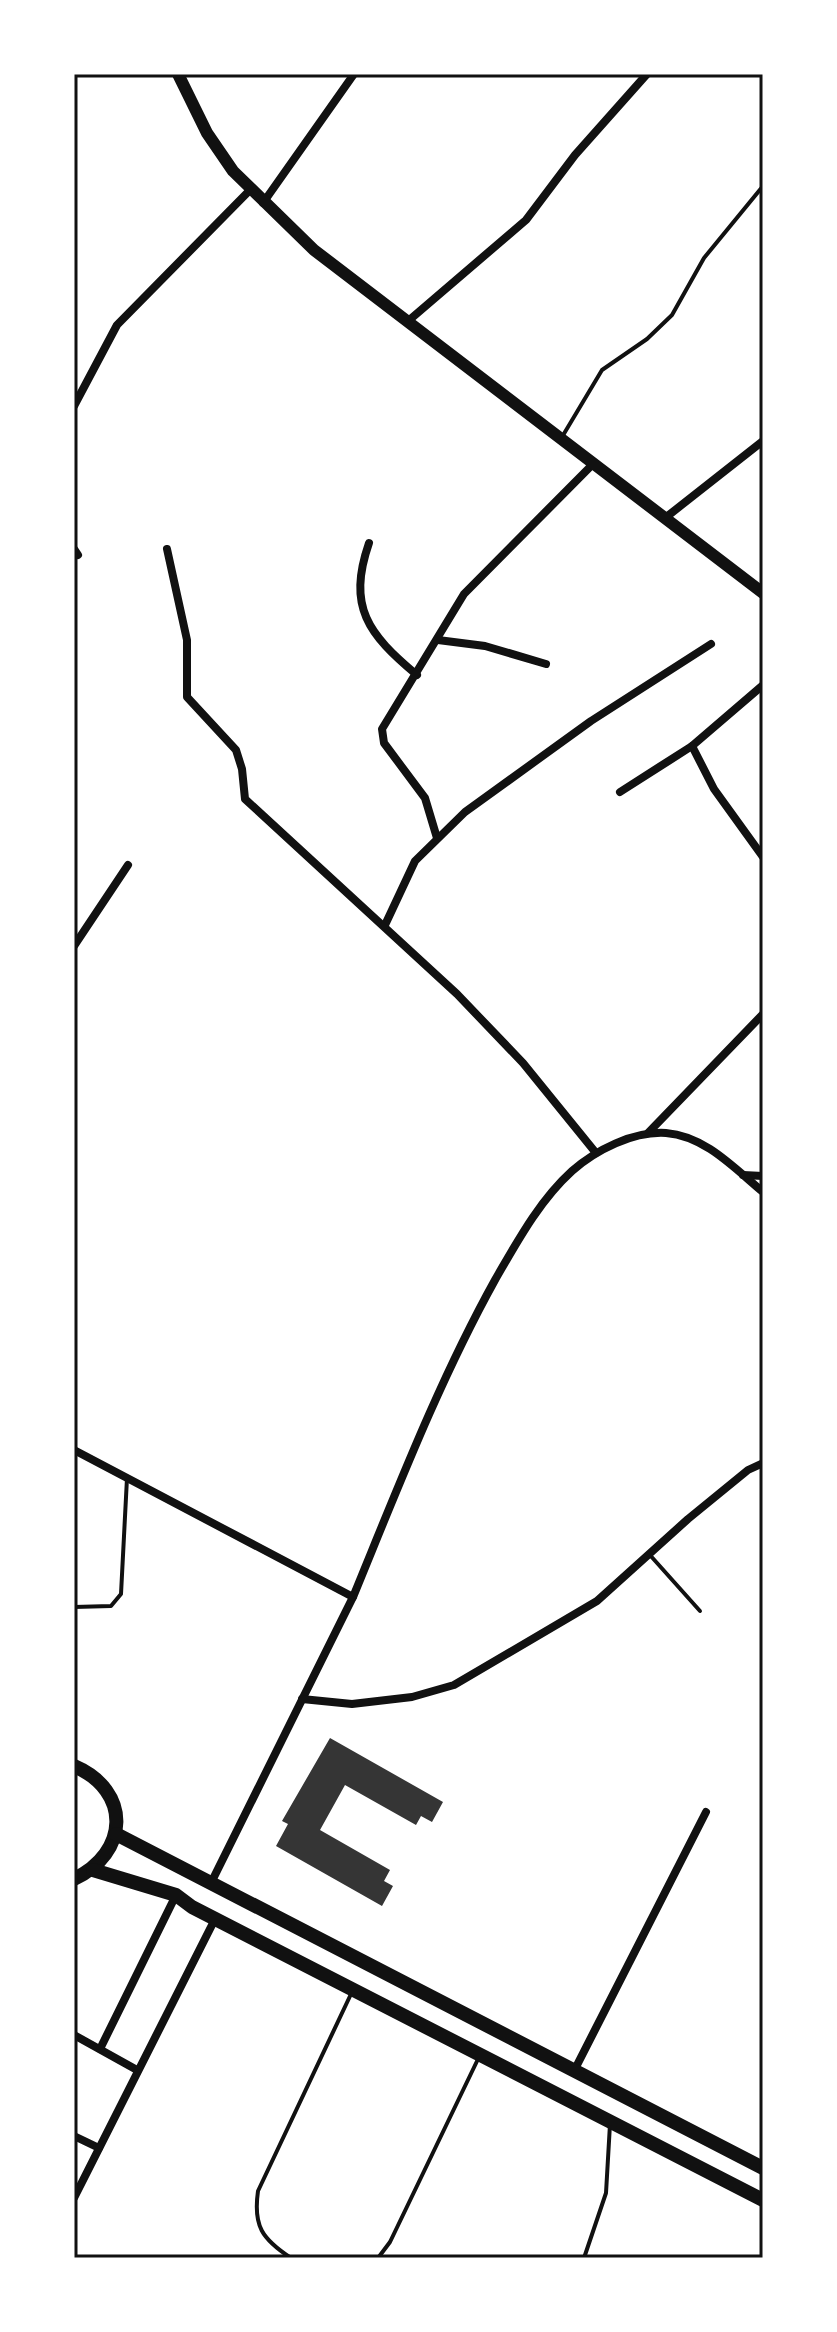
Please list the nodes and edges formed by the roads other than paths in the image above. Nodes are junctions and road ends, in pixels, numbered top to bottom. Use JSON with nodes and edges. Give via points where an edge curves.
{"nodes":[{"id":1,"x":178,"y":74,"type":"edge"},
{"id":2,"x":354,"y":74,"type":"edge"},
{"id":3,"x":647,"y":74,"type":"edge"},
{"id":4,"x":763,"y":186,"type":"edge"},
{"id":5,"x":250,"y":190,"type":"junction"},
{"id":6,"x":263,"y":204,"type":"junction"},
{"id":7,"x":407,"y":322,"type":"junction"},
{"id":8,"x":74,"y":406,"type":"edge"},
{"id":9,"x":561,"y":439,"type":"junction"},
{"id":10,"x":763,"y":441,"type":"edge"},
{"id":11,"x":593,"y":464,"type":"junction"},
{"id":12,"x":665,"y":518,"type":"junction"},
{"id":13,"x":369,"y":543,"type":"dead end"},
{"id":14,"x":167,"y":549,"type":"dead end"},
{"id":15,"x":763,"y":593,"type":"edge"},
{"id":16,"x":438,"y":640,"type":"junction"},
{"id":17,"x":711,"y":644,"type":"dead end"},
{"id":18,"x":546,"y":664,"type":"dead end"},
{"id":19,"x":417,"y":675,"type":"junction"},
{"id":20,"x":763,"y":685,"type":"edge"},
{"id":21,"x":692,"y":746,"type":"junction"},
{"id":22,"x":620,"y":792,"type":"dead end"},
{"id":23,"x":437,"y":838,"type":"junction"},
{"id":24,"x":763,"y":857,"type":"edge"},
{"id":25,"x":128,"y":865,"type":"dead end"},
{"id":26,"x":385,"y":925,"type":"junction"},
{"id":27,"x":74,"y":946,"type":"edge"},
{"id":28,"x":763,"y":1014,"type":"edge"},
{"id":29,"x":648,"y":1133,"type":"junction"},
{"id":30,"x":596,"y":1153,"type":"junction"},
{"id":31,"x":742,"y":1175,"type":"junction"},
{"id":32,"x":763,"y":1176,"type":"edge"},
{"id":33,"x":763,"y":1192,"type":"edge"},
{"id":34,"x":74,"y":1450,"type":"edge"},
{"id":35,"x":763,"y":1463,"type":"edge"},
{"id":36,"x":127,"y":1478,"type":"junction"},
{"id":37,"x":649,"y":1554,"type":"junction"},
{"id":38,"x":353,"y":1597,"type":"junction"},
{"id":39,"x":74,"y":1607,"type":"edge"},
{"id":40,"x":700,"y":1611,"type":"dead end"},
{"id":41,"x":302,"y":1699,"type":"junction"},
{"id":42,"x":74,"y":1766,"type":"edge"},
{"id":43,"x":706,"y":1812,"type":"dead end"},
{"id":44,"x":116,"y":1834,"type":"junction"},
{"id":45,"x":93,"y":1870,"type":"junction"},
{"id":46,"x":74,"y":1879,"type":"edge"},
{"id":47,"x":211,"y":1883,"type":"junction"},
{"id":48,"x":176,"y":1895,"type":"junction"},
{"id":49,"x":215,"y":1919,"type":"junction"},
{"id":50,"x":353,"y":1990,"type":"junction"},
{"id":51,"x":74,"y":2035,"type":"edge"},
{"id":52,"x":100,"y":2049,"type":"junction"},
{"id":53,"x":480,"y":2055,"type":"junction"},
{"id":54,"x":137,"y":2070,"type":"junction"},
{"id":55,"x":574,"y":2071,"type":"junction"},
{"id":56,"x":610,"y":2122,"type":"junction"},
{"id":57,"x":74,"y":2136,"type":"edge"},
{"id":58,"x":99,"y":2148,"type":"junction"},
{"id":59,"x":763,"y":2168,"type":"edge"},
{"id":60,"x":74,"y":2198,"type":"edge"},
{"id":61,"x":763,"y":2200,"type":"edge"},
{"id":62,"x":291,"y":2258,"type":"edge"},
{"id":63,"x":378,"y":2258,"type":"edge"},
{"id":64,"x":584,"y":2258,"type":"edge"}],
"edges":[{"from":1,"to":5,"type":"main road","via":[[207,133]]},
{"from":2,"to":6,"type":"street"},
{"from":3,"to":7,"type":"street","via":[[526,220]]},
{"from":4,"to":9,"type":"lane","via":[[704,258],[672,315],[602,370]]},
{"from":5,"to":6,"type":"main road"},
{"from":5,"to":8,"type":"street","via":[[117,325]]},
{"from":6,"to":7,"type":"main road"},
{"from":7,"to":9,"type":"main road"},
{"from":9,"to":11,"type":"main road"},
{"from":10,"to":12,"type":"street"},
{"from":11,"to":12,"type":"main road"},
{"from":11,"to":16,"type":"street","via":[[464,594]]},
{"from":12,"to":15,"type":"main road"},
{"from":13,"to":19,"type":"street","via":[[358,584],[362,608],[383,646]]},
{"from":14,"to":26,"type":"street","via":[[187,640],[187,697],[236,750],[245,799]]},
{"from":16,"to":18,"type":"street","via":[[485,646]]},
{"from":16,"to":19,"type":"street"},
{"from":17,"to":23,"type":"street","via":[[502,784]]},
{"from":19,"to":23,"type":"street","via":[[382,729],[384,743],[425,798]]},
{"from":20,"to":21,"type":"street"},
{"from":21,"to":22,"type":"street"},
{"from":21,"to":24,"type":"street","via":[[714,789]]},
{"from":23,"to":26,"type":"street","via":[[415,861]]},
{"from":25,"to":27,"type":"street"},
{"from":26,"to":30,"type":"street","via":[[523,1063]]},
{"from":28,"to":29,"type":"street"},
{"from":29,"to":30,"type":"street"},
{"from":29,"to":31,"type":"street","via":[[705,1145]]},
{"from":30,"to":38,"type":"street","via":[[571,1172],[524,1229],[475,1316]]},
{"from":31,"to":32,"type":"street"},
{"from":31,"to":33,"type":"street"},
{"from":34,"to":36,"type":"street"},
{"from":35,"to":37,"type":"street"},
{"from":36,"to":38,"type":"street"},
{"from":36,"to":39,"type":"lane","via":[[121,1594],[111,1606]]},
{"from":37,"to":40,"type":"lane"},
{"from":37,"to":41,"type":"street","via":[[597,1601],[454,1685],[412,1697],[352,1704]]},
{"from":38,"to":41,"type":"street"},
{"from":41,"to":47,"type":"street"},
{"from":42,"to":44,"type":"highway","via":[[109,1792]]},
{"from":43,"to":55,"type":"street"},
{"from":44,"to":45,"type":"highway","via":[[108,1854]]},
{"from":44,"to":47,"type":"highway"},
{"from":45,"to":46,"type":"highway"},
{"from":45,"to":48,"type":"highway"},
{"from":47,"to":55,"type":"highway"},
{"from":48,"to":49,"type":"highway"},
{"from":48,"to":52,"type":"street"},
{"from":49,"to":50,"type":"highway"},
{"from":49,"to":54,"type":"street"},
{"from":50,"to":53,"type":"highway"},
{"from":50,"to":62,"type":"lane","via":[[258,2191],[258,2230]]},
{"from":51,"to":52,"type":"street"},
{"from":52,"to":54,"type":"street"},
{"from":53,"to":56,"type":"highway"},
{"from":53,"to":63,"type":"lane"},
{"from":54,"to":58,"type":"street"},
{"from":55,"to":59,"type":"highway"},
{"from":56,"to":61,"type":"highway"},
{"from":56,"to":64,"type":"lane","via":[[606,2193]]},
{"from":57,"to":58,"type":"street"},
{"from":58,"to":60,"type":"street"}]}
